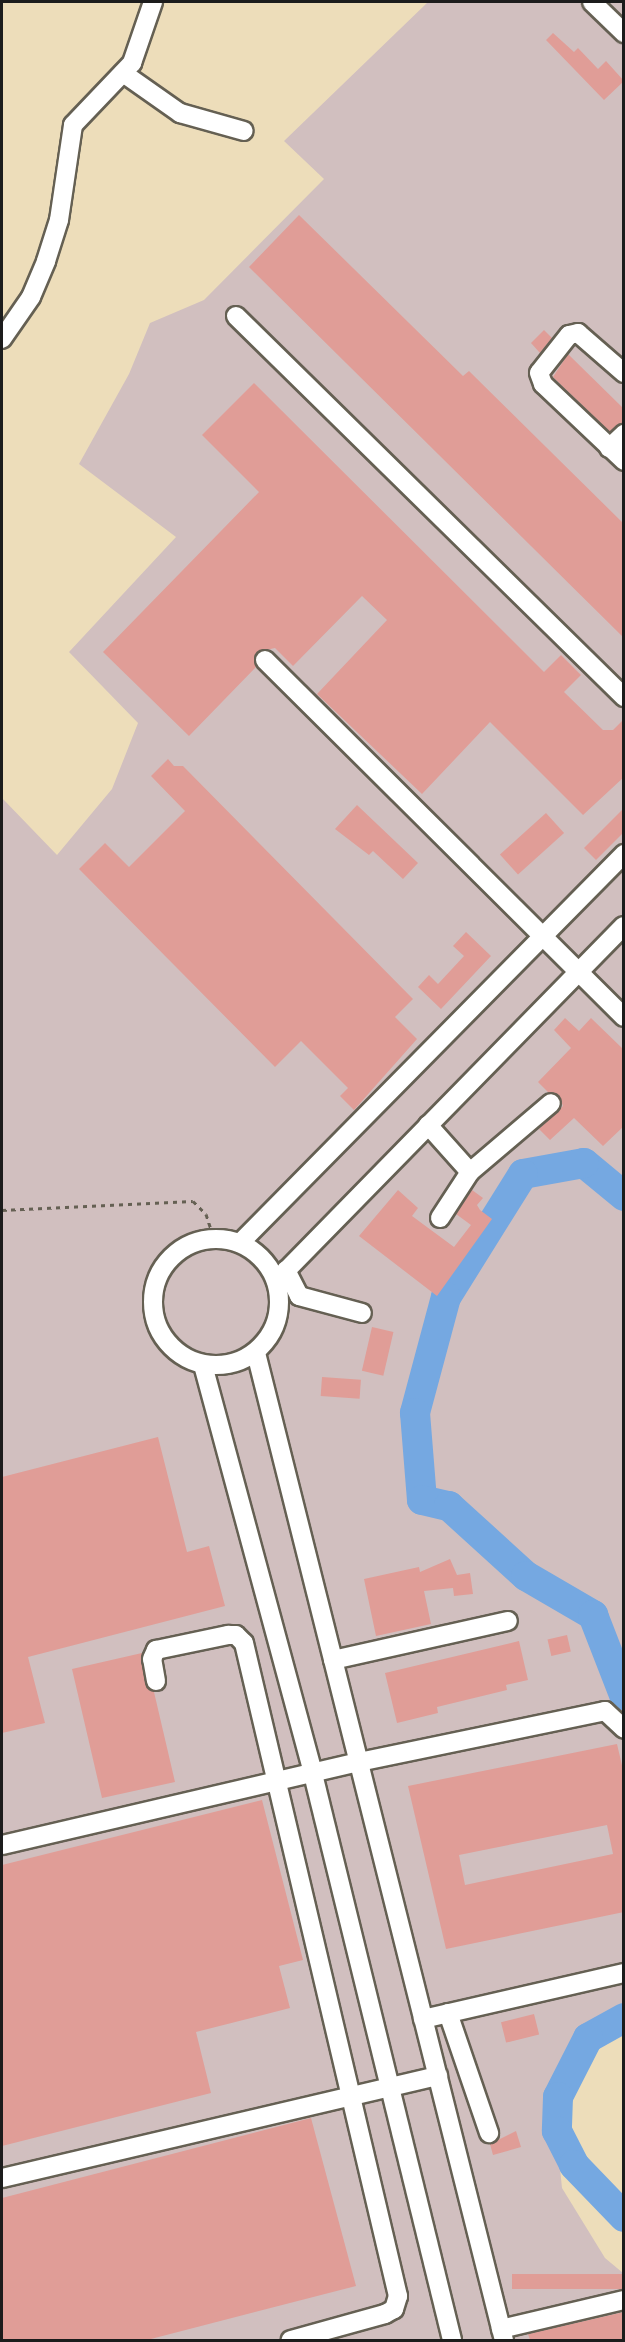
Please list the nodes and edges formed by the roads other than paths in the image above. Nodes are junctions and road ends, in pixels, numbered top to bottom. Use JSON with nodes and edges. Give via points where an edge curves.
{"nodes":[{"id":1,"x":153,"y":2,"type":"edge"},
{"id":2,"x":592,"y":2,"type":"edge"},
{"id":3,"x":624,"y":33,"type":"edge"},
{"id":4,"x":123,"y":73,"type":"junction"},
{"id":5,"x":244,"y":131,"type":"dead end"},
{"id":6,"x":236,"y":316,"type":"dead end"},
{"id":7,"x":2,"y":339,"type":"edge"},
{"id":8,"x":624,"y":373,"type":"edge"},
{"id":9,"x":624,"y":434,"type":"edge"},
{"id":10,"x":609,"y":447,"type":"junction"},
{"id":11,"x":624,"y":461,"type":"edge"},
{"id":12,"x":265,"y":660,"type":"dead end"},
{"id":13,"x":624,"y":697,"type":"edge"},
{"id":14,"x":624,"y":854,"type":"edge"},
{"id":15,"x":624,"y":926,"type":"edge"},
{"id":16,"x":543,"y":937,"type":"junction"},
{"id":17,"x":578,"y":972,"type":"junction"},
{"id":18,"x":624,"y":1017,"type":"edge"},
{"id":19,"x":551,"y":1103,"type":"dead end"},
{"id":20,"x":428,"y":1125,"type":"junction"},
{"id":21,"x":470,"y":1172,"type":"junction"},
{"id":22,"x":440,"y":1218,"type":"dead end"},
{"id":23,"x":240,"y":1243,"type":"junction"},
{"id":24,"x":280,"y":1276,"type":"junction"},
{"id":25,"x":362,"y":1313,"type":"dead end"},
{"id":26,"x":256,"y":1353,"type":"junction"},
{"id":27,"x":203,"y":1365,"type":"junction"},
{"id":28,"x":508,"y":1621,"type":"dead end"},
{"id":29,"x":333,"y":1660,"type":"junction"},
{"id":30,"x":156,"y":1681,"type":"dead end"},
{"id":31,"x":624,"y":1729,"type":"edge"},
{"id":32,"x":359,"y":1762,"type":"junction"},
{"id":33,"x":313,"y":1774,"type":"junction"},
{"id":34,"x":276,"y":1783,"type":"junction"},
{"id":35,"x":2,"y":1845,"type":"edge"},
{"id":36,"x":624,"y":1973,"type":"edge"},
{"id":37,"x":448,"y":2013,"type":"junction"},
{"id":38,"x":423,"y":2019,"type":"junction"},
{"id":39,"x":438,"y":2076,"type":"junction"},
{"id":40,"x":388,"y":2089,"type":"junction"},
{"id":41,"x":352,"y":2097,"type":"junction"},
{"id":42,"x":489,"y":2133,"type":"dead end"},
{"id":43,"x":2,"y":2178,"type":"edge"},
{"id":44,"x":624,"y":2300,"type":"edge"},
{"id":45,"x":503,"y":2335,"type":"edge"},
{"id":46,"x":291,"y":2340,"type":"edge"},
{"id":47,"x":452,"y":2340,"type":"edge"}],
"edges":[{"from":1,"to":4,"type":"street","via":[[140,46]]},
{"from":2,"to":3,"type":"street"},
{"from":4,"to":5,"type":"street","via":[[180,113]]},
{"from":4,"to":7,"type":"street","via":[[73,125],[59,220],[46,261],[31,297]]},
{"from":6,"to":13,"type":"street"},
{"from":8,"to":10,"type":"street","via":[[578,333],[569,335],[539,373],[543,384]]},
{"from":9,"to":10,"type":"street"},
{"from":10,"to":11,"type":"street"},
{"from":12,"to":16,"type":"street"},
{"from":14,"to":16,"type":"street"},
{"from":15,"to":17,"type":"street"},
{"from":16,"to":17,"type":"street"},
{"from":16,"to":23,"type":"street"},
{"from":17,"to":18,"type":"street"},
{"from":17,"to":20,"type":"street"},
{"from":19,"to":21,"type":"street"},
{"from":20,"to":21,"type":"street"},
{"from":20,"to":24,"type":"street"},
{"from":21,"to":22,"type":"street"},
{"from":23,"to":24,"type":"street"},
{"from":23,"to":27,"type":"street","via":[[214,1238],[188,1245],[167,1260],[154,1293],[152,1310],[161,1335],[179,1355]]},
{"from":24,"to":25,"type":"street","via":[[299,1296]]},
{"from":24,"to":26,"type":"street","via":[[279,1307],[272,1332]]},
{"from":26,"to":27,"type":"street","via":[[231,1365]]},
{"from":26,"to":29,"type":"street"},
{"from":27,"to":33,"type":"street"},
{"from":28,"to":29,"type":"street"},
{"from":29,"to":32,"type":"street"},
{"from":30,"to":34,"type":"street","via":[[152,1659],[156,1650],[228,1635],[241,1639]]},
{"from":31,"to":32,"type":"street","via":[[605,1711]]},
{"from":32,"to":33,"type":"street"},
{"from":32,"to":38,"type":"street"},
{"from":33,"to":34,"type":"street"},
{"from":33,"to":40,"type":"street"},
{"from":34,"to":35,"type":"street"},
{"from":34,"to":41,"type":"street"},
{"from":36,"to":37,"type":"street"},
{"from":37,"to":38,"type":"street"},
{"from":37,"to":42,"type":"street"},
{"from":38,"to":39,"type":"street"},
{"from":39,"to":40,"type":"street"},
{"from":39,"to":45,"type":"street"},
{"from":40,"to":41,"type":"street"},
{"from":40,"to":47,"type":"street"},
{"from":41,"to":43,"type":"street"},
{"from":41,"to":46,"type":"street","via":[[398,2296],[394,2309]]},
{"from":44,"to":45,"type":"street"}]}
